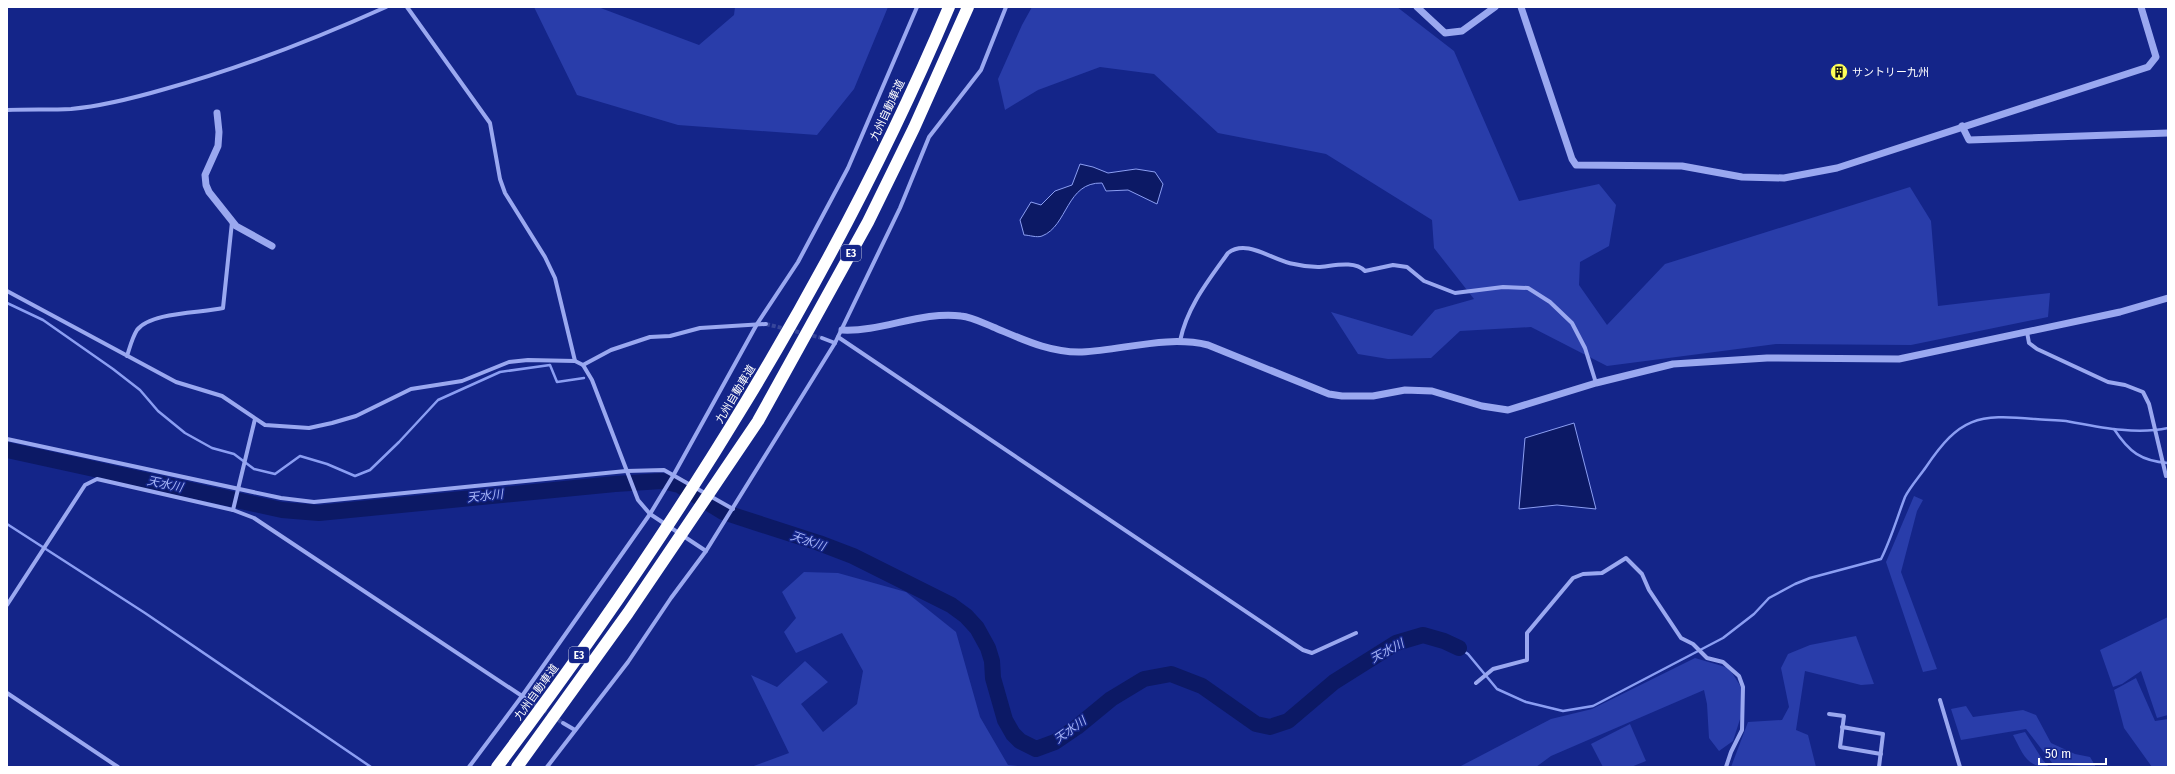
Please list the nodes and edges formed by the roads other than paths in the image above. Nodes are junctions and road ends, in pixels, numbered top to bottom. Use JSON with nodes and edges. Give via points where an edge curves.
{"nodes":[{"id":1,"x":386,"y":7,"type":"edge"},
{"id":2,"x":406,"y":7,"type":"edge"},
{"id":3,"x":917,"y":7,"type":"edge"},
{"id":4,"x":950,"y":7,"type":"edge"},
{"id":5,"x":968,"y":7,"type":"edge"},
{"id":6,"x":1006,"y":7,"type":"edge"},
{"id":7,"x":1418,"y":7,"type":"edge"},
{"id":8,"x":1495,"y":7,"type":"edge"},
{"id":9,"x":1521,"y":7,"type":"edge"},
{"id":10,"x":2141,"y":7,"type":"edge"},
{"id":11,"x":7,"y":110,"type":"edge"},
{"id":12,"x":217,"y":113,"type":"dead end"},
{"id":13,"x":1962,"y":126,"type":"junction"},
{"id":14,"x":2168,"y":134,"type":"edge"},
{"id":15,"x":232,"y":222,"type":"junction"},
{"id":16,"x":272,"y":246,"type":"dead end"},
{"id":17,"x":7,"y":291,"type":"edge"},
{"id":18,"x":2168,"y":298,"type":"edge"},
{"id":19,"x":758,"y":324,"type":"junction"},
{"id":20,"x":766,"y":324,"type":"tunnel mouth"},
{"id":21,"x":842,"y":330,"type":"junction"},
{"id":22,"x":2026,"y":332,"type":"junction"},
{"id":23,"x":838,"y":337,"type":"junction"},
{"id":24,"x":822,"y":338,"type":"tunnel mouth"},
{"id":25,"x":1180,"y":341,"type":"junction"},
{"id":26,"x":835,"y":343,"type":"junction"},
{"id":27,"x":127,"y":356,"type":"junction"},
{"id":28,"x":575,"y":361,"type":"junction"},
{"id":29,"x":583,"y":365,"type":"junction"},
{"id":30,"x":1596,"y":383,"type":"junction"},
{"id":31,"x":255,"y":419,"type":"junction"},
{"id":32,"x":7,"y":439,"type":"edge"},
{"id":33,"x":626,"y":471,"type":"junction"},
{"id":34,"x":674,"y":476,"type":"junction"},
{"id":35,"x":2166,"y":476,"type":"dead end"},
{"id":36,"x":238,"y":489,"type":"junction"},
{"id":37,"x":733,"y":509,"type":"junction"},
{"id":38,"x":233,"y":510,"type":"junction"},
{"id":39,"x":650,"y":514,"type":"junction"},
{"id":40,"x":706,"y":551,"type":"junction"},
{"id":41,"x":7,"y":605,"type":"edge"},
{"id":42,"x":1356,"y":633,"type":"dead end"},
{"id":43,"x":1476,"y":683,"type":"dead end"},
{"id":44,"x":7,"y":693,"type":"edge"},
{"id":45,"x":522,"y":696,"type":"junction"},
{"id":46,"x":528,"y":700,"type":"tunnel mouth"},
{"id":47,"x":1940,"y":700,"type":"dead end"},
{"id":48,"x":1829,"y":714,"type":"dead end"},
{"id":49,"x":563,"y":723,"type":"tunnel mouth"},
{"id":50,"x":1842,"y":727,"type":"junction"},
{"id":51,"x":575,"y":730,"type":"junction"},
{"id":52,"x":1880,"y":754,"type":"junction"},
{"id":53,"x":118,"y":767,"type":"edge"},
{"id":54,"x":469,"y":767,"type":"edge"},
{"id":55,"x":497,"y":767,"type":"edge"},
{"id":56,"x":517,"y":767,"type":"edge"},
{"id":57,"x":547,"y":767,"type":"edge"},
{"id":58,"x":1726,"y":767,"type":"edge"},
{"id":59,"x":1879,"y":767,"type":"edge"},
{"id":60,"x":1960,"y":767,"type":"edge"}],
"edges":[{"from":1,"to":11,"type":"street","via":[[274,54],[139,96],[71,109]]},
{"from":2,"to":28,"type":"street","via":[[490,123],[500,179],[505,193],[546,257],[554,278]]},
{"from":3,"to":19,"type":"street","via":[[848,168],[798,262]]},
{"from":4,"to":55,"type":"highway","name":"九州自動車道","number":"E3","via":[[852,214],[740,412],[635,576]]},
{"from":5,"to":56,"type":"highway","number":"E3","via":[[914,128],[868,222],[758,421],[572,693]]},
{"from":6,"to":21,"type":"street","via":[[981,70],[929,137],[900,208]]},
{"from":7,"to":8,"type":"street","via":[[1445,33],[1462,31]]},
{"from":9,"to":13,"type":"street","via":[[1576,165],[1682,166],[1742,177],[1784,178],[1837,168]]},
{"from":10,"to":13,"type":"street","via":[[2156,57],[2148,67]]},
{"from":12,"to":15,"type":"street","via":[[220,132],[218,146],[205,175],[206,185],[231,217]]},
{"from":13,"to":14,"type":"street","via":[[1969,140]]},
{"from":15,"to":16,"type":"street"},
{"from":15,"to":27,"type":"street","via":[[224,308],[157,318],[146,323],[138,329]]},
{"from":17,"to":27,"type":"street"},
{"from":18,"to":22,"type":"street","via":[[2120,312]]},
{"from":19,"to":20,"type":"street"},
{"from":19,"to":29,"type":"street","via":[[700,328],[670,336],[650,337],[612,350]]},
{"from":19,"to":34,"type":"street"},
{"from":21,"to":23,"type":"street"},
{"from":21,"to":25,"type":"street","via":[[859,331],[919,318],[961,316],[1043,348],[1062,351],[1082,352]]},
{"from":22,"to":30,"type":"street","via":[[1899,359],[1767,358],[1673,364]]},
{"from":22,"to":35,"type":"street","via":[[2029,343],[2037,349],[2108,382],[2143,392],[2149,404]]},
{"from":23,"to":26,"type":"street"},
{"from":23,"to":42,"type":"street","via":[[1303,650],[1312,653]]},
{"from":24,"to":26,"type":"street"},
{"from":25,"to":30,"type":"street","via":[[1208,345],[1315,390],[1342,396],[1373,396],[1405,390],[1432,391],[1482,406],[1508,410]]},
{"from":25,"to":30,"type":"street","via":[[1183,326],[1194,302],[1228,253],[1234,248],[1248,248],[1300,265],[1354,265],[1365,271],[1392,265],[1407,267],[1424,281],[1456,293],[1503,287],[1528,288],[1550,302],[1572,323],[1585,348]]},
{"from":26,"to":37,"type":"street"},
{"from":27,"to":31,"type":"street","via":[[176,382],[222,396]]},
{"from":28,"to":29,"type":"street"},
{"from":28,"to":31,"type":"street","via":[[509,362],[462,381],[411,389],[356,416],[308,428],[265,425]]},
{"from":29,"to":33,"type":"street","via":[[592,380]]},
{"from":31,"to":36,"type":"street"},
{"from":32,"to":36,"type":"street"},
{"from":33,"to":34,"type":"street","via":[[664,470]]},
{"from":33,"to":36,"type":"street","via":[[314,502]]},
{"from":33,"to":39,"type":"street","via":[[638,500]]},
{"from":34,"to":37,"type":"street"},
{"from":34,"to":39,"type":"street"},
{"from":36,"to":38,"type":"street"},
{"from":37,"to":40,"type":"street"},
{"from":38,"to":41,"type":"street","via":[[96,479],[85,485]]},
{"from":38,"to":45,"type":"street","via":[[254,518],[304,550]]},
{"from":39,"to":40,"type":"street"},
{"from":39,"to":45,"type":"street"},
{"from":40,"to":51,"type":"street","via":[[628,662]]},
{"from":43,"to":58,"type":"street","via":[[1493,669],[1527,660],[1527,633],[1573,578],[1583,574],[1602,573],[1626,558],[1642,574],[1649,590],[1681,638],[1693,644],[1707,658],[1723,662],[1739,676],[1743,687],[1742,730]]},
{"from":44,"to":53,"type":"street"},
{"from":45,"to":46,"type":"street"},
{"from":45,"to":54,"type":"street"},
{"from":47,"to":60,"type":"street"},
{"from":48,"to":50,"type":"street","via":[[1844,716]]},
{"from":49,"to":51,"type":"street"},
{"from":50,"to":52,"type":"street","via":[[1840,747]]},
{"from":50,"to":52,"type":"street","via":[[1883,734]]},
{"from":51,"to":57,"type":"street"},
{"from":52,"to":59,"type":"street"}]}
